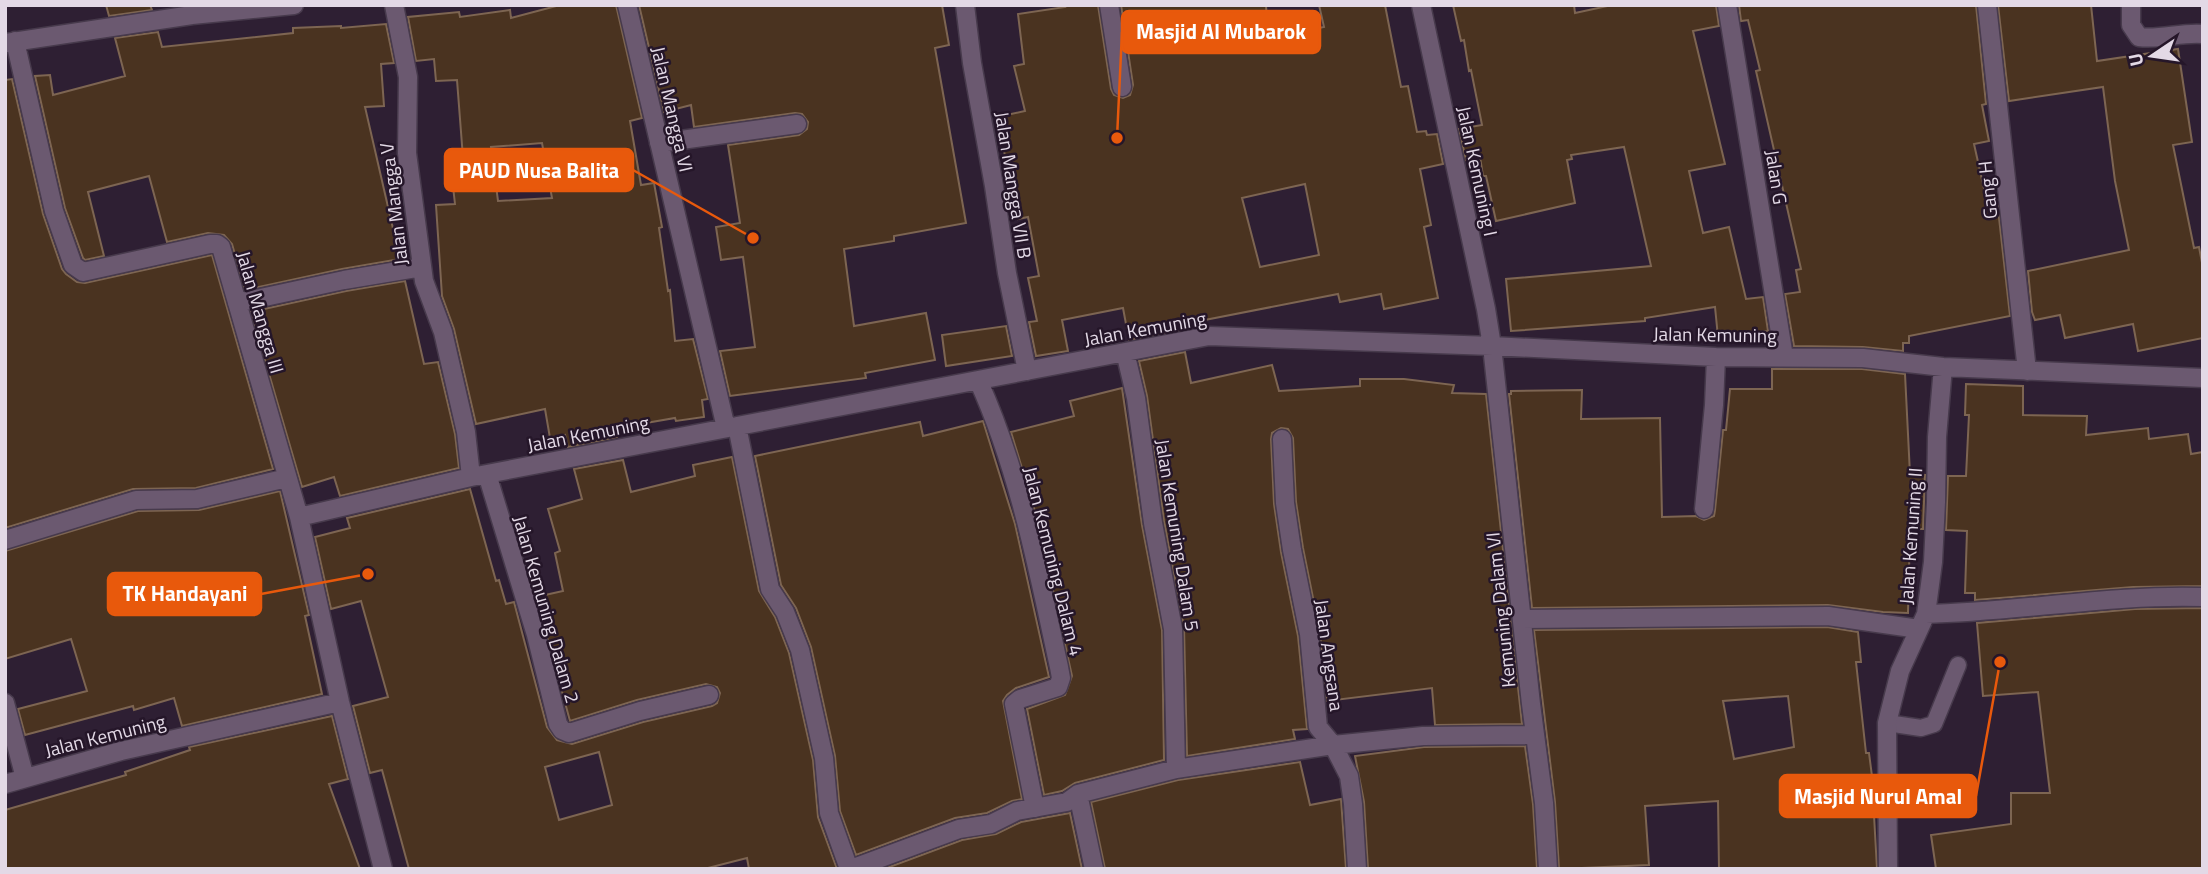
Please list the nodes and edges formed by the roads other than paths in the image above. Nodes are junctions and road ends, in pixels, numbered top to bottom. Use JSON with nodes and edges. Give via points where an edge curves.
{"nodes":[{"id":1,"x":294,"y":5,"type":"edge"},
{"id":2,"x":394,"y":5,"type":"edge"},
{"id":3,"x":627,"y":5,"type":"edge"},
{"id":4,"x":965,"y":5,"type":"edge"},
{"id":5,"x":1109,"y":5,"type":"edge"},
{"id":6,"x":1421,"y":5,"type":"edge"},
{"id":7,"x":1727,"y":5,"type":"edge"},
{"id":8,"x":1987,"y":5,"type":"edge"},
{"id":9,"x":2131,"y":5,"type":"edge"},
{"id":10,"x":2203,"y":34,"type":"edge"},
{"id":11,"x":10,"y":42,"type":"edge"},
{"id":12,"x":1122,"y":87,"type":"dead end"},
{"id":13,"x":797,"y":124,"type":"dead end"},
{"id":14,"x":659,"y":143,"type":"junction"},
{"id":15,"x":422,"y":267,"type":"junction"},
{"id":16,"x":237,"y":303,"type":"junction"},
{"id":17,"x":1492,"y":346,"type":"junction"},
{"id":18,"x":1125,"y":352,"type":"junction"},
{"id":19,"x":1716,"y":357,"type":"junction"},
{"id":20,"x":1784,"y":357,"type":"junction"},
{"id":21,"x":1943,"y":367,"type":"junction"},
{"id":22,"x":1027,"y":371,"type":"junction"},
{"id":23,"x":2027,"y":371,"type":"junction"},
{"id":24,"x":2203,"y":378,"type":"edge"},
{"id":25,"x":978,"y":380,"type":"junction"},
{"id":26,"x":731,"y":427,"type":"junction"},
{"id":27,"x":1282,"y":439,"type":"dead end"},
{"id":28,"x":479,"y":475,"type":"junction"},
{"id":29,"x":287,"y":478,"type":"junction"},
{"id":30,"x":1704,"y":509,"type":"dead end"},
{"id":31,"x":299,"y":517,"type":"junction"},
{"id":32,"x":5,"y":540,"type":"edge"},
{"id":33,"x":2203,"y":597,"type":"edge"},
{"id":34,"x":1522,"y":619,"type":"junction"},
{"id":35,"x":1922,"y":621,"type":"junction"},
{"id":36,"x":1958,"y":665,"type":"dead end"},
{"id":37,"x":709,"y":695,"type":"dead end"},
{"id":38,"x":340,"y":702,"type":"junction"},
{"id":39,"x":5,"y":703,"type":"edge"},
{"id":40,"x":1886,"y":723,"type":"junction"},
{"id":41,"x":1535,"y":735,"type":"junction"},
{"id":42,"x":1333,"y":745,"type":"junction"},
{"id":43,"x":1177,"y":769,"type":"junction"},
{"id":44,"x":25,"y":778,"type":"junction"},
{"id":45,"x":5,"y":784,"type":"edge"},
{"id":46,"x":1078,"y":794,"type":"junction"},
{"id":47,"x":1035,"y":808,"type":"junction"},
{"id":48,"x":383,"y":869,"type":"edge"},
{"id":49,"x":850,"y":869,"type":"edge"},
{"id":50,"x":1094,"y":869,"type":"edge"},
{"id":51,"x":1357,"y":869,"type":"edge"},
{"id":52,"x":1548,"y":869,"type":"edge"},
{"id":53,"x":1888,"y":869,"type":"edge"}],
"edges":[{"from":1,"to":11,"type":"street"},
{"from":2,"to":15,"type":"street","name":"Jalan Mangga V","via":[[408,77],[407,153]]},
{"from":3,"to":14,"type":"street","name":"Jalan Mangga VI"},
{"from":4,"to":22,"type":"street","name":"Jalan Mangga VII B"},
{"from":5,"to":12,"type":"street"},
{"from":6,"to":17,"type":"street","name":"Jalan Kemuning I"},
{"from":7,"to":20,"type":"street","name":"Jalan G"},
{"from":8,"to":23,"type":"street","name":"Gang H"},
{"from":9,"to":10,"type":"street","via":[[2131,25],[2139,37]]},
{"from":11,"to":16,"type":"street","name":"Jalan Mangga III","via":[[48,190],[73,265],[83,272],[217,244]]},
{"from":13,"to":14,"type":"street"},
{"from":14,"to":26,"type":"street","name":"Jalan Mangga VI"},
{"from":15,"to":16,"type":"street"},
{"from":15,"to":28,"type":"street","name":"Jalan Mangga V"},
{"from":16,"to":29,"type":"street","name":"Jalan Mangga III"},
{"from":17,"to":18,"type":"street","name":"Jalan Kemuning","via":[[1209,336]]},
{"from":17,"to":19,"type":"street","name":"Jalan Kemuning"},
{"from":17,"to":34,"type":"street","name":"Kemuning Dalam VI"},
{"from":18,"to":22,"type":"street","name":"Jalan Kemuning"},
{"from":18,"to":43,"type":"street","name":"Jalan Kemuning Dalam 5","via":[[1173,629]]},
{"from":19,"to":20,"type":"street","name":"Jalan Kemuning"},
{"from":19,"to":30,"type":"street"},
{"from":20,"to":21,"type":"street","name":"Jalan Kemuning","via":[[1863,358]]},
{"from":21,"to":23,"type":"street","name":"Jalan Kemuning"},
{"from":21,"to":35,"type":"street","name":"Jalan Kemuning II","via":[[1933,550]]},
{"from":22,"to":25,"type":"street","name":"Jalan Kemuning"},
{"from":23,"to":24,"type":"street","name":"Jalan Kemuning"},
{"from":25,"to":26,"type":"street","name":"Jalan Kemuning"},
{"from":25,"to":47,"type":"street","name":"Jalan Kemuning Dalam 4","via":[[1018,496],[1061,678],[1058,687],[1014,704]]},
{"from":26,"to":28,"type":"street","name":"Jalan Kemuning"},
{"from":26,"to":49,"type":"street","name":"Jalan Mangga VI","via":[[771,589],[800,650],[824,758],[829,813]]},
{"from":27,"to":42,"type":"street","name":"Jalan Angsana","via":[[1285,503],[1309,634],[1318,727]]},
{"from":28,"to":31,"type":"street","name":"Jalan Kemuning"},
{"from":28,"to":37,"type":"street","name":"Jalan Kemuning Dalam 2","via":[[536,635],[562,730],[569,733]]},
{"from":29,"to":31,"type":"street","name":"Jalan Mangga III"},
{"from":29,"to":32,"type":"street","via":[[197,499],[136,500]]},
{"from":31,"to":38,"type":"street"},
{"from":33,"to":35,"type":"street","via":[[2167,596]]},
{"from":34,"to":35,"type":"street","via":[[1828,616]]},
{"from":34,"to":41,"type":"street","name":"Kemuning Dalam VI"},
{"from":35,"to":40,"type":"street","name":"Jalan Kemuning II","via":[[1900,671]]},
{"from":36,"to":40,"type":"lane","via":[[1934,724],[1921,728]]},
{"from":38,"to":44,"type":"street","name":"Jalan Kemuning","via":[[121,751]]},
{"from":38,"to":48,"type":"street"},
{"from":39,"to":44,"type":"street"},
{"from":40,"to":53,"type":"street","name":"Jalan Kemuning II"},
{"from":41,"to":42,"type":"street","via":[[1423,736]]},
{"from":41,"to":52,"type":"street","name":"Kemuning Dalam VI"},
{"from":42,"to":43,"type":"street"},
{"from":42,"to":51,"type":"street","name":"Jalan Angsana","via":[[1349,776]]},
{"from":43,"to":46,"type":"street"},
{"from":44,"to":45,"type":"street","name":"Jalan Kemuning"},
{"from":46,"to":47,"type":"street","via":[[1067,802]]},
{"from":46,"to":50,"type":"street"},
{"from":47,"to":49,"type":"street","via":[[991,824],[959,829]]}]}
